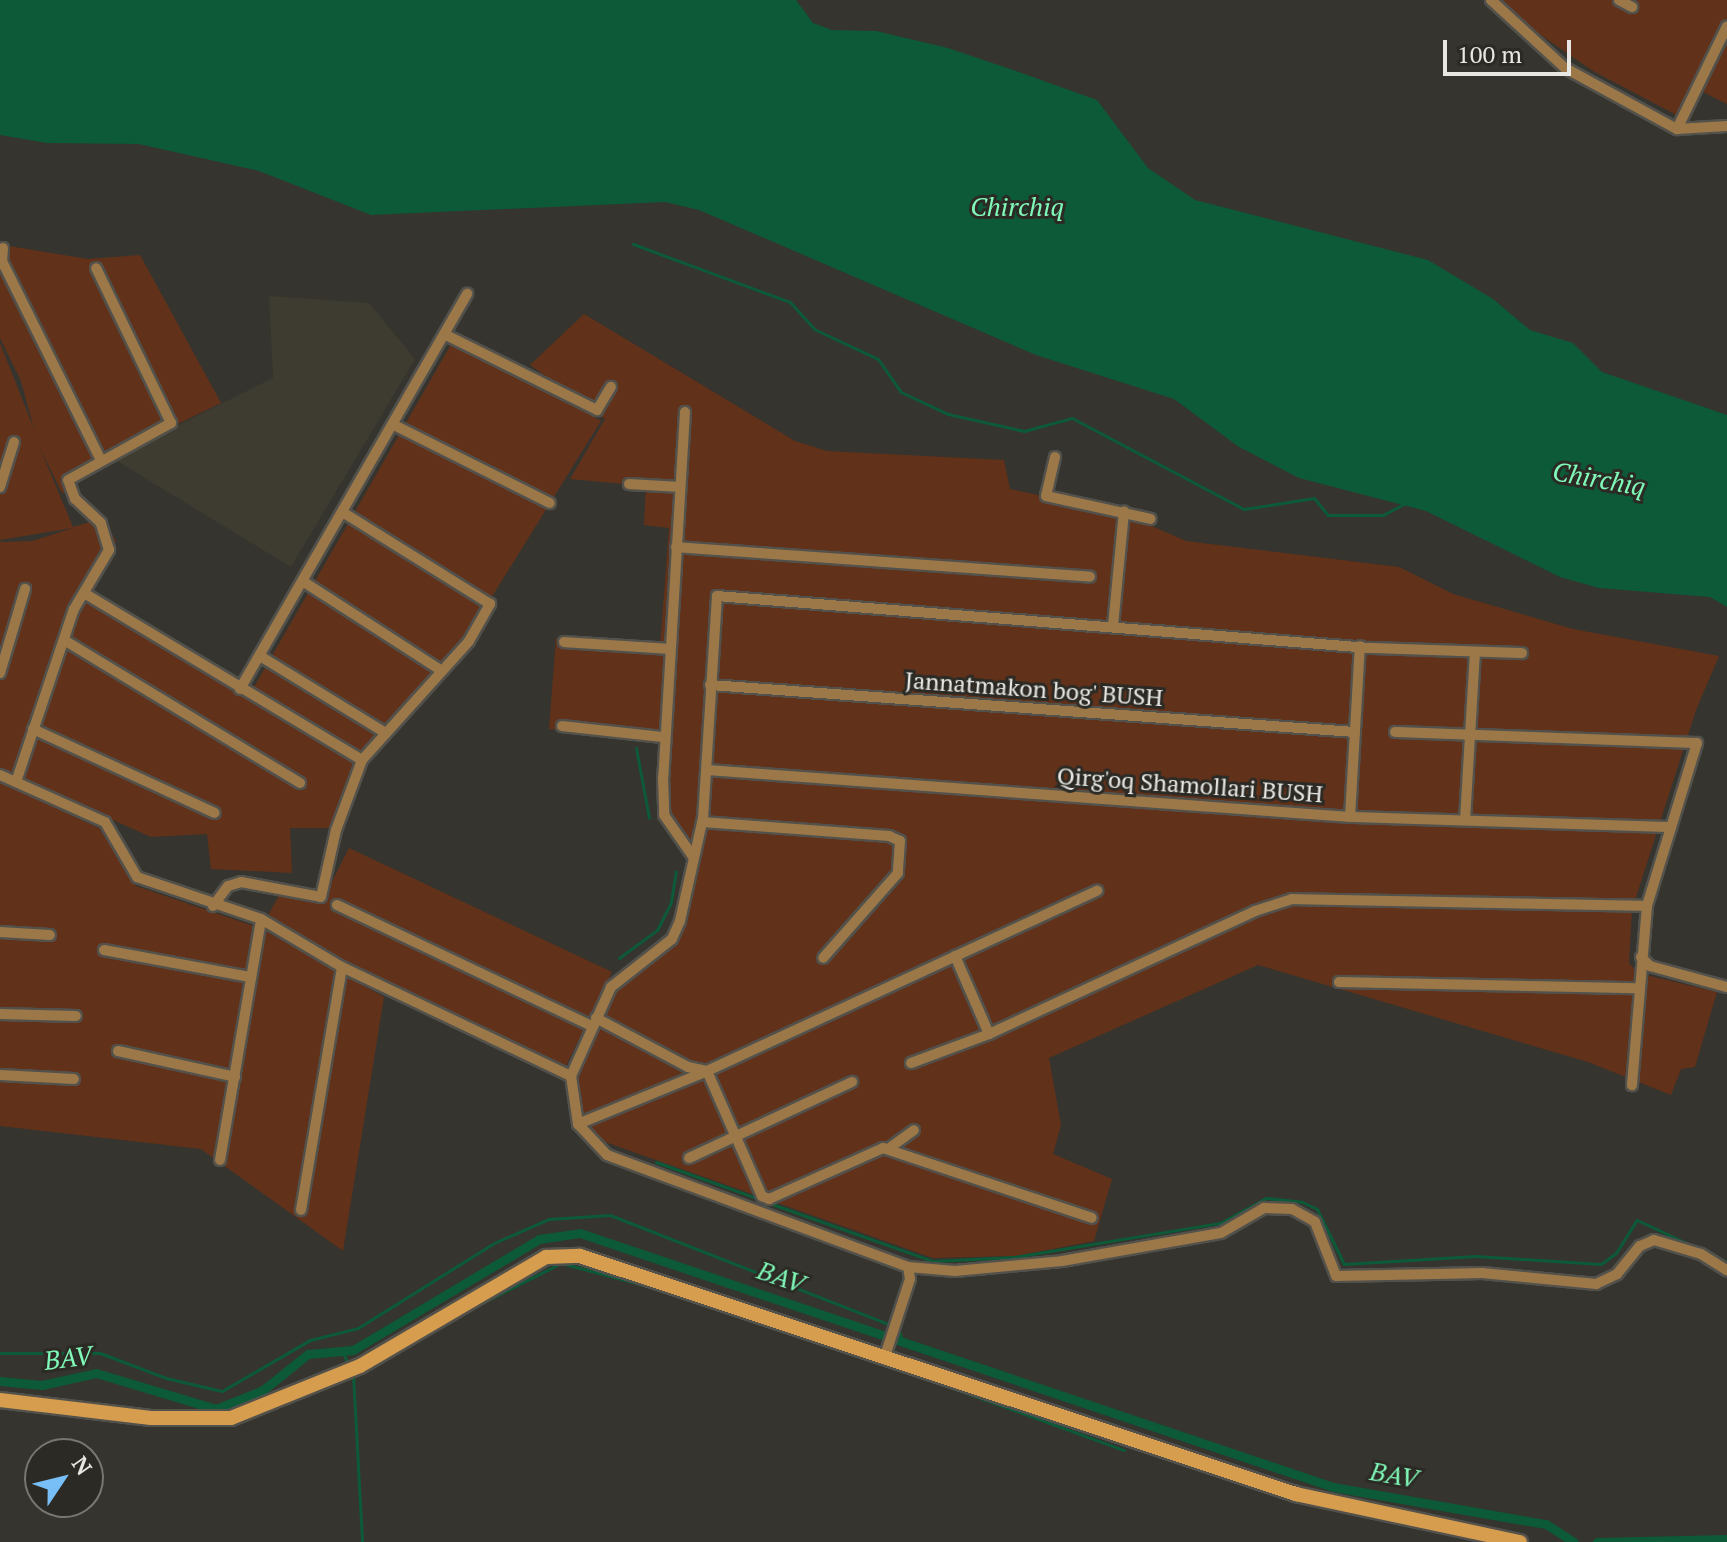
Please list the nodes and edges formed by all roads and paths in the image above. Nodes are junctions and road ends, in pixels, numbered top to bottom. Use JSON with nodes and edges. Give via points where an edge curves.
{"nodes":[{"id":1,"x":1491,"y":0,"type":"edge"},
{"id":2,"x":1619,"y":0,"type":"edge"},
{"id":3,"x":1632,"y":7,"type":"dead end"},
{"id":4,"x":1727,"y":26,"type":"edge"},
{"id":5,"x":1727,"y":126,"type":"edge"},
{"id":6,"x":1677,"y":129,"type":"junction"},
{"id":7,"x":3,"y":248,"type":"dead end"},
{"id":8,"x":96,"y":268,"type":"dead end"},
{"id":9,"x":467,"y":294,"type":"dead end"},
{"id":10,"x":446,"y":335,"type":"junction"},
{"id":11,"x":611,"y":387,"type":"dead end"},
{"id":12,"x":685,"y":412,"type":"dead end"},
{"id":13,"x":396,"y":426,"type":"junction"},
{"id":14,"x":14,"y":442,"type":"dead end"},
{"id":15,"x":1055,"y":457,"type":"dead end"},
{"id":16,"x":101,"y":460,"type":"junction"},
{"id":17,"x":629,"y":484,"type":"dead end"},
{"id":18,"x":0,"y":487,"type":"edge"},
{"id":19,"x":680,"y":487,"type":"junction"},
{"id":20,"x":550,"y":503,"type":"dead end"},
{"id":21,"x":1124,"y":512,"type":"junction"},
{"id":22,"x":344,"y":513,"type":"junction"},
{"id":23,"x":1151,"y":519,"type":"dead end"},
{"id":24,"x":676,"y":547,"type":"junction"},
{"id":25,"x":1090,"y":577,"type":"dead end"},
{"id":26,"x":304,"y":582,"type":"junction"},
{"id":27,"x":25,"y":589,"type":"dead end"},
{"id":28,"x":84,"y":593,"type":"junction"},
{"id":29,"x":1113,"y":626,"type":"junction"},
{"id":30,"x":64,"y":640,"type":"junction"},
{"id":31,"x":564,"y":642,"type":"dead end"},
{"id":32,"x":1360,"y":646,"type":"junction"},
{"id":33,"x":670,"y":649,"type":"junction"},
{"id":34,"x":1475,"y":653,"type":"junction"},
{"id":35,"x":1522,"y":653,"type":"dead end"},
{"id":36,"x":260,"y":656,"type":"junction"},
{"id":37,"x":442,"y":671,"type":"junction"},
{"id":38,"x":0,"y":673,"type":"edge"},
{"id":39,"x":710,"y":685,"type":"junction"},
{"id":40,"x":240,"y":689,"type":"junction"},
{"id":41,"x":562,"y":726,"type":"dead end"},
{"id":42,"x":33,"y":729,"type":"junction"},
{"id":43,"x":384,"y":732,"type":"junction"},
{"id":44,"x":1355,"y":732,"type":"junction"},
{"id":45,"x":1395,"y":732,"type":"dead end"},
{"id":46,"x":664,"y":737,"type":"junction"},
{"id":47,"x":1470,"y":737,"type":"junction"},
{"id":48,"x":362,"y":760,"type":"junction"},
{"id":49,"x":707,"y":770,"type":"junction"},
{"id":50,"x":0,"y":775,"type":"edge"},
{"id":51,"x":16,"y":782,"type":"junction"},
{"id":52,"x":300,"y":783,"type":"dead end"},
{"id":53,"x":215,"y":813,"type":"dead end"},
{"id":54,"x":1350,"y":817,"type":"junction"},
{"id":55,"x":1465,"y":820,"type":"junction"},
{"id":56,"x":702,"y":822,"type":"junction"},
{"id":57,"x":1671,"y":827,"type":"junction"},
{"id":58,"x":694,"y":858,"type":"junction"},
{"id":59,"x":1097,"y":891,"type":"dead end"},
{"id":60,"x":337,"y":905,"type":"dead end"},
{"id":61,"x":213,"y":906,"type":"junction"},
{"id":62,"x":1647,"y":906,"type":"junction"},
{"id":63,"x":261,"y":919,"type":"junction"},
{"id":64,"x":0,"y":932,"type":"edge"},
{"id":65,"x":50,"y":935,"type":"dead end"},
{"id":66,"x":104,"y":950,"type":"dead end"},
{"id":67,"x":955,"y":956,"type":"junction"},
{"id":68,"x":1641,"y":957,"type":"junction"},
{"id":69,"x":823,"y":958,"type":"dead end"},
{"id":70,"x":342,"y":967,"type":"junction"},
{"id":71,"x":249,"y":977,"type":"junction"},
{"id":72,"x":1339,"y":982,"type":"dead end"},
{"id":73,"x":1727,"y":987,"type":"edge"},
{"id":74,"x":1636,"y":988,"type":"junction"},
{"id":75,"x":0,"y":1014,"type":"edge"},
{"id":76,"x":76,"y":1016,"type":"dead end"},
{"id":77,"x":594,"y":1022,"type":"junction"},
{"id":78,"x":989,"y":1034,"type":"junction"},
{"id":79,"x":118,"y":1051,"type":"dead end"},
{"id":80,"x":911,"y":1063,"type":"dead end"},
{"id":81,"x":707,"y":1071,"type":"junction"},
{"id":82,"x":0,"y":1075,"type":"edge"},
{"id":83,"x":571,"y":1076,"type":"junction"},
{"id":84,"x":235,"y":1077,"type":"junction"},
{"id":85,"x":74,"y":1079,"type":"dead end"},
{"id":86,"x":852,"y":1082,"type":"dead end"},
{"id":87,"x":1632,"y":1085,"type":"dead end"},
{"id":88,"x":578,"y":1124,"type":"junction"},
{"id":89,"x":914,"y":1130,"type":"dead end"},
{"id":90,"x":735,"y":1137,"type":"junction"},
{"id":91,"x":888,"y":1149,"type":"junction"},
{"id":92,"x":689,"y":1158,"type":"dead end"},
{"id":93,"x":220,"y":1160,"type":"dead end"},
{"id":94,"x":769,"y":1199,"type":"junction"},
{"id":95,"x":301,"y":1210,"type":"dead end"},
{"id":96,"x":763,"y":1213,"type":"junction"},
{"id":97,"x":1092,"y":1218,"type":"dead end"},
{"id":98,"x":908,"y":1267,"type":"junction"},
{"id":99,"x":1727,"y":1270,"type":"edge"},
{"id":100,"x":887,"y":1351,"type":"junction"},
{"id":101,"x":0,"y":1400,"type":"edge"},
{"id":102,"x":1520,"y":1542,"type":"edge"}],
"edges":[{"from":1,"to":6,"type":"street","via":[[1565,68]]},
{"from":2,"to":3,"type":"street"},
{"from":4,"to":6,"type":"street"},
{"from":5,"to":6,"type":"street"},
{"from":7,"to":16,"type":"street","via":[[2,261]]},
{"from":8,"to":16,"type":"street","via":[[171,423]]},
{"from":9,"to":10,"type":"street"},
{"from":10,"to":11,"type":"street","via":[[597,410]]},
{"from":10,"to":13,"type":"street"},
{"from":12,"to":19,"type":"street"},
{"from":13,"to":20,"type":"street"},
{"from":13,"to":22,"type":"street"},
{"from":14,"to":18,"type":"street"},
{"from":15,"to":21,"type":"street","via":[[1046,496]]},
{"from":16,"to":28,"type":"street","via":[[68,480],[75,499],[92,510],[110,544]]},
{"from":17,"to":19,"type":"street"},
{"from":19,"to":24,"type":"street"},
{"from":21,"to":23,"type":"street"},
{"from":21,"to":29,"type":"street"},
{"from":22,"to":26,"type":"street"},
{"from":22,"to":37,"type":"street","via":[[490,604],[469,641]]},
{"from":24,"to":25,"type":"street"},
{"from":24,"to":33,"type":"street"},
{"from":26,"to":36,"type":"street"},
{"from":26,"to":37,"type":"street"},
{"from":27,"to":38,"type":"street"},
{"from":28,"to":30,"type":"street"},
{"from":28,"to":40,"type":"street"},
{"from":29,"to":32,"type":"street"},
{"from":29,"to":39,"type":"street","via":[[717,596]]},
{"from":30,"to":42,"type":"street"},
{"from":30,"to":52,"type":"street"},
{"from":31,"to":33,"type":"street"},
{"from":32,"to":34,"type":"street"},
{"from":32,"to":44,"type":"street"},
{"from":33,"to":46,"type":"street"},
{"from":34,"to":35,"type":"street"},
{"from":34,"to":47,"type":"street"},
{"from":36,"to":40,"type":"street"},
{"from":36,"to":43,"type":"street"},
{"from":37,"to":43,"type":"street"},
{"from":39,"to":44,"type":"street","name":"Jannatmakon bog' BUSH"},
{"from":39,"to":49,"type":"street"},
{"from":40,"to":48,"type":"street"},
{"from":41,"to":46,"type":"street"},
{"from":42,"to":51,"type":"street"},
{"from":42,"to":53,"type":"street"},
{"from":43,"to":48,"type":"street"},
{"from":44,"to":54,"type":"street"},
{"from":45,"to":47,"type":"street"},
{"from":46,"to":58,"type":"street","via":[[664,815]]},
{"from":47,"to":55,"type":"street"},
{"from":47,"to":57,"type":"street","via":[[1697,743]]},
{"from":48,"to":61,"type":"street","via":[[336,830],[321,897],[241,882],[228,886]]},
{"from":49,"to":54,"type":"street","name":"Qirg'oq Shamollari BUSH"},
{"from":49,"to":56,"type":"street"},
{"from":50,"to":51,"type":"street"},
{"from":51,"to":61,"type":"street","via":[[105,822],[137,877]]},
{"from":54,"to":55,"type":"street","name":"Qirg'oq Shamollari BUSH"},
{"from":55,"to":57,"type":"street","name":"Qirg'oq Shamollari BUSH"},
{"from":56,"to":58,"type":"street"},
{"from":56,"to":69,"type":"street","via":[[900,841],[898,873]]},
{"from":57,"to":62,"type":"street"},
{"from":58,"to":77,"type":"street","via":[[672,939],[615,980]]},
{"from":59,"to":67,"type":"street"},
{"from":60,"to":77,"type":"street"},
{"from":61,"to":63,"type":"street"},
{"from":62,"to":68,"type":"street"},
{"from":62,"to":78,"type":"street","via":[[1292,899],[1255,911]]},
{"from":63,"to":70,"type":"street"},
{"from":63,"to":71,"type":"street"},
{"from":64,"to":65,"type":"street"},
{"from":66,"to":71,"type":"street"},
{"from":67,"to":78,"type":"street"},
{"from":67,"to":81,"type":"street"},
{"from":68,"to":73,"type":"street","via":[[1650,966]]},
{"from":68,"to":74,"type":"street"},
{"from":70,"to":83,"type":"street"},
{"from":70,"to":95,"type":"street"},
{"from":71,"to":84,"type":"street"},
{"from":72,"to":74,"type":"street"},
{"from":74,"to":87,"type":"street"},
{"from":75,"to":76,"type":"street"},
{"from":77,"to":81,"type":"street"},
{"from":77,"to":83,"type":"street"},
{"from":78,"to":80,"type":"street"},
{"from":79,"to":84,"type":"street"},
{"from":81,"to":88,"type":"street"},
{"from":81,"to":90,"type":"street"},
{"from":82,"to":85,"type":"street"},
{"from":83,"to":88,"type":"street"},
{"from":84,"to":93,"type":"street"},
{"from":86,"to":90,"type":"street"},
{"from":88,"to":96,"type":"street","via":[[607,1155]]},
{"from":89,"to":91,"type":"street"},
{"from":90,"to":92,"type":"street"},
{"from":90,"to":94,"type":"street","via":[[762,1196]]},
{"from":91,"to":94,"type":"street","via":[[876,1148]]},
{"from":91,"to":97,"type":"street"},
{"from":94,"to":96,"type":"street"},
{"from":96,"to":98,"type":"street"},
{"from":98,"to":99,"type":"street","via":[[955,1271],[1062,1261],[1221,1233],[1264,1208],[1292,1209],[1315,1222],[1336,1276],[1482,1273],[1596,1284],[1617,1274],[1640,1246],[1654,1240],[1701,1254]]},
{"from":98,"to":100,"type":"street","via":[[910,1279]]},
{"from":100,"to":101,"type":"street","via":[[610,1263],[562,1255],[478,1294],[360,1366],[231,1418],[151,1418]]},
{"from":100,"to":102,"type":"street","via":[[1296,1494]]}]}
